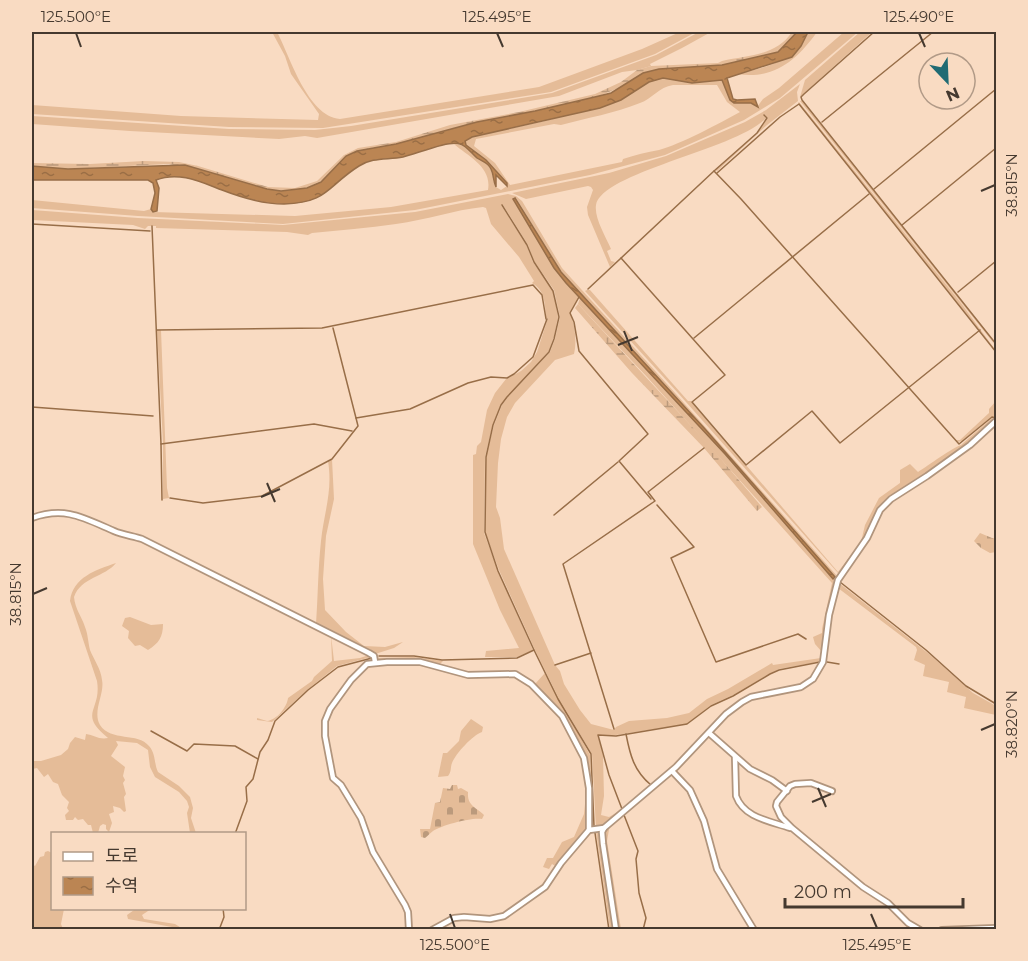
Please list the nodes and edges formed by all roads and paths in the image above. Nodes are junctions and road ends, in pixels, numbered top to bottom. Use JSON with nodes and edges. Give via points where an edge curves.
{"nodes":[{"id":1,"x":996,"y":421,"type":"edge"},
{"id":2,"x":32,"y":518,"type":"edge"},
{"id":3,"x":375,"y":662,"type":"junction"},
{"id":4,"x":709,"y":733,"type":"junction"},
{"id":5,"x":735,"y":757,"type":"junction"},
{"id":6,"x":672,"y":771,"type":"junction"},
{"id":7,"x":787,"y":791,"type":"junction"},
{"id":8,"x":832,"y":791,"type":"dead end"},
{"id":9,"x":604,"y":828,"type":"junction"},
{"id":10,"x":792,"y":828,"type":"junction"},
{"id":11,"x":589,"y":830,"type":"junction"},
{"id":12,"x":996,"y":928,"type":"edge"},
{"id":13,"x":409,"y":930,"type":"edge"},
{"id":14,"x":432,"y":930,"type":"edge"},
{"id":15,"x":616,"y":930,"type":"edge"},
{"id":16,"x":754,"y":930,"type":"edge"},
{"id":17,"x":920,"y":930,"type":"edge"},
{"id":18,"x":942,"y":930,"type":"edge"}],
"edges":[{"from":1,"to":4,"type":"street","via":[[970,445],[880,510],[867,538],[838,580],[823,662],[813,679],[801,687],[746,699]]},
{"from":2,"to":3,"type":"street","via":[[49,513],[76,515],[142,539],[369,653]]},
{"from":3,"to":11,"type":"street","via":[[420,662],[468,675],[516,674],[531,684],[562,716],[584,758]]},
{"from":3,"to":13,"type":"street","via":[[359,670],[351,680],[326,715],[324,729],[333,778],[362,818],[373,852],[408,912]]},
{"from":4,"to":5,"type":"street"},
{"from":4,"to":6,"type":"street"},
{"from":5,"to":7,"type":"street"},
{"from":5,"to":10,"type":"street","via":[[738,802],[752,816]]},
{"from":6,"to":9,"type":"street"},
{"from":6,"to":16,"type":"street","via":[[690,790],[704,821],[717,868]]},
{"from":7,"to":8,"type":"street","via":[[795,784],[811,783]]},
{"from":7,"to":10,"type":"street","via":[[776,806]]},
{"from":9,"to":11,"type":"street"},
{"from":9,"to":15,"type":"street"},
{"from":10,"to":17,"type":"street"},
{"from":11,"to":14,"type":"street","via":[[545,887],[504,915],[490,919],[454,918]]},
{"from":12,"to":18,"type":"street"}]}
